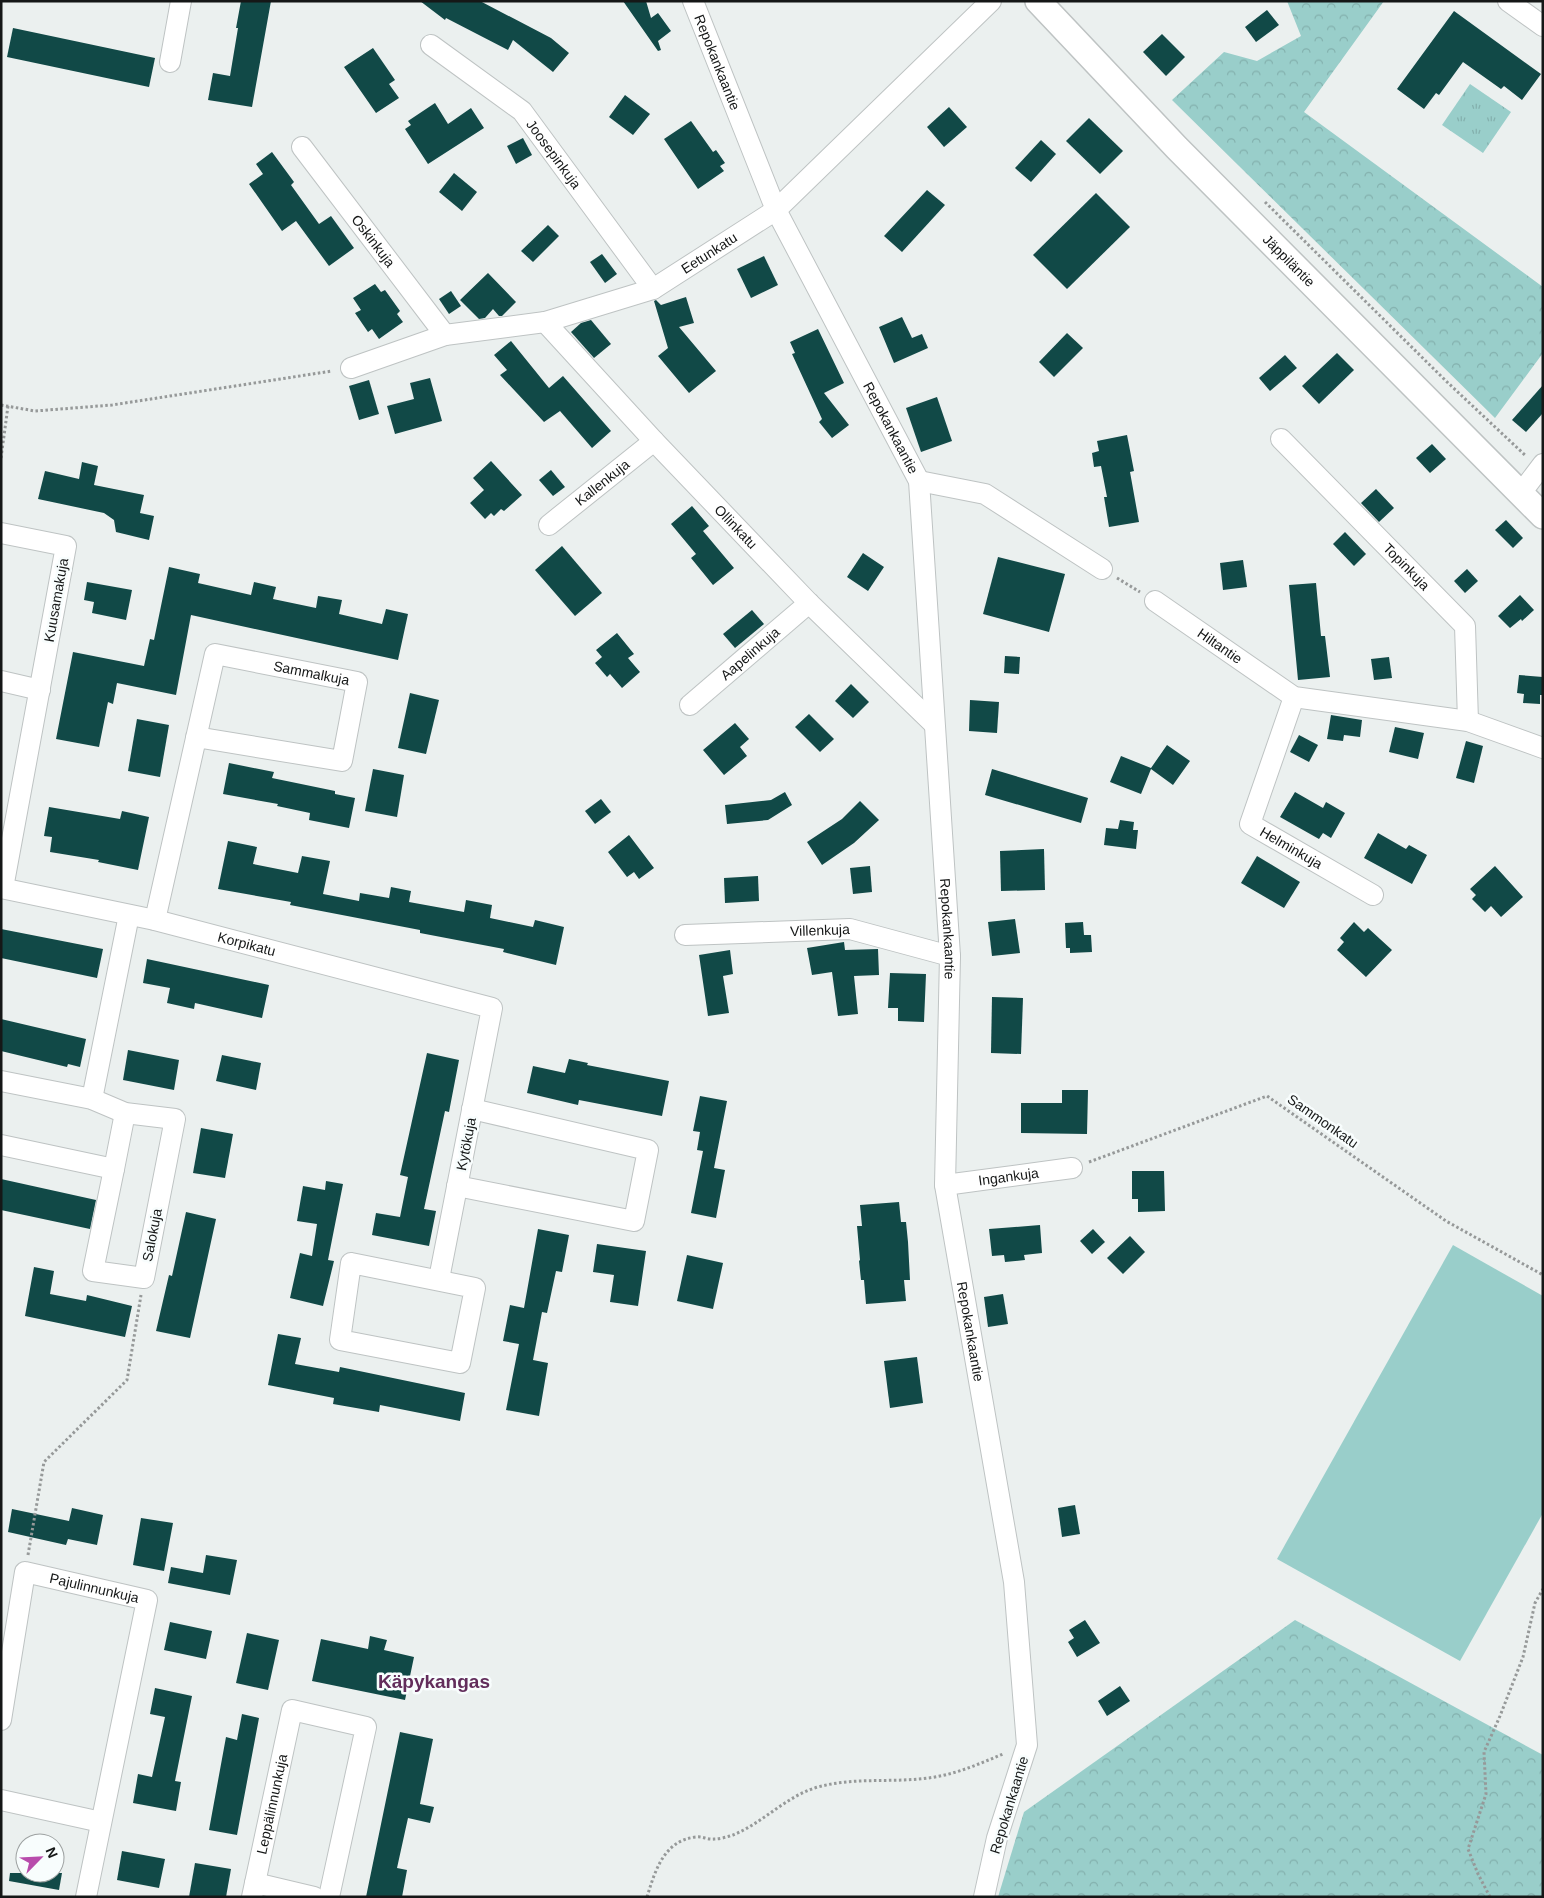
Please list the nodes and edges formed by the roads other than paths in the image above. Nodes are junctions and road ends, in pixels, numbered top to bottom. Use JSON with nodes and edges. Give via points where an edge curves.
{"nodes":[{"id":1,"x":181,"y":1,"type":"edge"},
{"id":2,"x":693,"y":1,"type":"edge"},
{"id":3,"x":991,"y":1,"type":"edge"},
{"id":4,"x":1038,"y":1,"type":"edge"},
{"id":5,"x":1508,"y":1,"type":"edge"},
{"id":6,"x":1543,"y":26,"type":"edge"},
{"id":7,"x":431,"y":45,"type":"dead end"},
{"id":8,"x":170,"y":62,"type":"dead end"},
{"id":9,"x":302,"y":147,"type":"dead end"},
{"id":10,"x":776,"y":210,"type":"junction"},
{"id":11,"x":653,"y":288,"type":"junction"},
{"id":12,"x":545,"y":322,"type":"junction"},
{"id":13,"x":445,"y":334,"type":"junction"},
{"id":14,"x":350,"y":368,"type":"road end"},
{"id":15,"x":1281,"y":438,"type":"dead end"},
{"id":16,"x":654,"y":441,"type":"junction"},
{"id":17,"x":1541,"y":467,"type":"edge"},
{"id":18,"x":919,"y":481,"type":"junction"},
{"id":19,"x":1521,"y":494,"type":"junction"},
{"id":20,"x":1543,"y":516,"type":"edge"},
{"id":21,"x":549,"y":525,"type":"dead end"},
{"id":22,"x":1,"y":533,"type":"edge"},
{"id":23,"x":1102,"y":569,"type":"road end"},
{"id":24,"x":1155,"y":601,"type":"road end"},
{"id":25,"x":809,"y":603,"type":"junction"},
{"id":26,"x":1,"y":681,"type":"edge"},
{"id":27,"x":40,"y":690,"type":"junction"},
{"id":28,"x":1294,"y":696,"type":"junction"},
{"id":29,"x":690,"y":705,"type":"dead end"},
{"id":30,"x":1468,"y":721,"type":"junction"},
{"id":31,"x":934,"y":724,"type":"junction"},
{"id":32,"x":196,"y":737,"type":"junction"},
{"id":33,"x":1543,"y":748,"type":"edge"},
{"id":34,"x":2,"y":888,"type":"edge"},
{"id":35,"x":1373,"y":895,"type":"dead end"},
{"id":36,"x":129,"y":915,"type":"junction"},
{"id":37,"x":155,"y":920,"type":"junction"},
{"id":38,"x":685,"y":935,"type":"dead end"},
{"id":39,"x":950,"y":956,"type":"junction"},
{"id":40,"x":492,"y":1008,"type":"joint"},
{"id":41,"x":1,"y":1081,"type":"edge"},
{"id":42,"x":92,"y":1098,"type":"junction"},
{"id":43,"x":472,"y":1109,"type":"junction"},
{"id":44,"x":125,"y":1113,"type":"junction"},
{"id":45,"x":1,"y":1145,"type":"edge"},
{"id":46,"x":1072,"y":1168,"type":"road end"},
{"id":47,"x":114,"y":1169,"type":"junction"},
{"id":48,"x":457,"y":1186,"type":"junction"},
{"id":49,"x":945,"y":1186,"type":"junction"},
{"id":50,"x":439,"y":1279,"type":"junction"},
{"id":51,"x":1,"y":1720,"type":"edge"},
{"id":52,"x":1,"y":1800,"type":"edge"},
{"id":53,"x":101,"y":1822,"type":"junction"},
{"id":54,"x":254,"y":1890,"type":"edge"},
{"id":55,"x":86,"y":1897,"type":"edge"},
{"id":56,"x":314,"y":1897,"type":"edge"},
{"id":57,"x":330,"y":1897,"type":"edge"},
{"id":58,"x":984,"y":1897,"type":"edge"}],
"edges":[{"from":1,"to":8,"type":"street"},
{"from":2,"to":10,"type":"street","name":"Repokankaantie"},
{"from":3,"to":10,"type":"street","name":"Eetunkatu"},
{"from":4,"to":19,"type":"main road","name":"Jäppiläntie","via":[[1177,148]]},
{"from":5,"to":6,"type":"street"},
{"from":7,"to":11,"type":"street","name":"Joosepinkuja","via":[[522,111]]},
{"from":9,"to":13,"type":"street","name":"Oskinkuja"},
{"from":10,"to":11,"type":"street","name":"Eetunkatu"},
{"from":10,"to":18,"type":"street","name":"Repokankaantie"},
{"from":11,"to":12,"type":"street","name":"Eetunkatu"},
{"from":12,"to":13,"type":"street","name":"Eetunkatu"},
{"from":12,"to":16,"type":"street","name":"Ollinkatu"},
{"from":13,"to":14,"type":"street","name":"Eetunkatu"},
{"from":15,"to":30,"type":"street","name":"Topinkuja","via":[[1465,626]]},
{"from":16,"to":21,"type":"street","name":"Kallenkuja"},
{"from":16,"to":25,"type":"street","name":"Ollinkatu"},
{"from":17,"to":19,"type":"street"},
{"from":18,"to":23,"type":"street","via":[[984,494]]},
{"from":18,"to":31,"type":"street","name":"Repokankaantie"},
{"from":19,"to":20,"type":"main road","name":"Jäppiläntie"},
{"from":22,"to":27,"type":"street","name":"Kuusamakuja","via":[[66,546]]},
{"from":24,"to":28,"type":"street","name":"Hiltantie"},
{"from":25,"to":29,"type":"street","name":"Aapelinkuja"},
{"from":25,"to":31,"type":"street","name":"Ollinkatu"},
{"from":26,"to":27,"type":"street"},
{"from":27,"to":34,"type":"street","name":"Kuusamakuja"},
{"from":28,"to":30,"type":"street","name":"Hiltantie"},
{"from":28,"to":35,"type":"street","name":"Helminkuja","via":[[1250,824]]},
{"from":30,"to":33,"type":"street","name":"Hiltantie"},
{"from":31,"to":39,"type":"street","name":"Repokankaantie"},
{"from":32,"to":32,"type":"street","name":"Sammalkuja","via":[[215,654],[357,682],[342,761]]},
{"from":32,"to":37,"type":"street","name":"Sammalkuja"},
{"from":34,"to":36,"type":"street","name":"Korpikatu"},
{"from":36,"to":37,"type":"street","name":"Korpikatu"},
{"from":36,"to":42,"type":"street"},
{"from":37,"to":40,"type":"street","name":"Korpikatu"},
{"from":38,"to":39,"type":"street","name":"Villenkuja","via":[[850,929]]},
{"from":39,"to":49,"type":"street","name":"Repokankaantie"},
{"from":40,"to":43,"type":"street","name":"Kytökuja"},
{"from":41,"to":42,"type":"street","name":"Salokuja"},
{"from":42,"to":44,"type":"street","name":"Salokuja"},
{"from":43,"to":48,"type":"street","name":"Kytökuja"},
{"from":43,"to":48,"type":"street","via":[[648,1150],[634,1221]]},
{"from":44,"to":47,"type":"street","name":"Salokuja"},
{"from":44,"to":47,"type":"street","name":"Salokuja","via":[[175,1119],[144,1278],[93,1271]]},
{"from":45,"to":47,"type":"street"},
{"from":46,"to":49,"type":"street","name":"Ingankuja"},
{"from":48,"to":50,"type":"street","name":"Kytökuja"},
{"from":49,"to":58,"type":"street","name":"Repokankaantie","via":[[1014,1582],[1027,1745],[997,1838]]},
{"from":50,"to":50,"type":"street","via":[[351,1262],[340,1340],[460,1363],[474,1288]]},
{"from":51,"to":53,"type":"street","name":"Pajulinnunkuja","via":[[25,1572],[147,1600]]},
{"from":52,"to":53,"type":"street"},
{"from":53,"to":55,"type":"street","name":"Pajulinnunkuja"},
{"from":54,"to":56,"type":"street"},
{"from":54,"to":57,"type":"street","name":"Leppälinnunkuja","via":[[292,1710],[366,1727]]}]}
